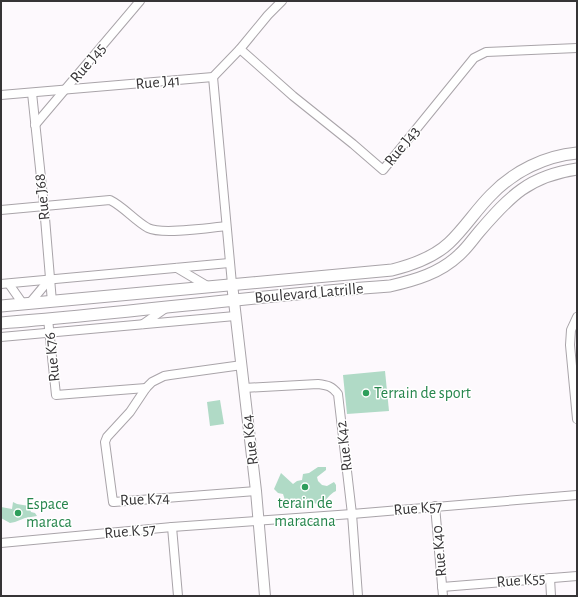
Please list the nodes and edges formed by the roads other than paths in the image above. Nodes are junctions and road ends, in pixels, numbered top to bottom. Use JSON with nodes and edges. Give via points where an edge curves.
{"nodes":[{"id":1,"x":140,"y":1,"type":"edge"},
{"id":2,"x":282,"y":1,"type":"edge"},
{"id":3,"x":577,"y":48,"type":"edge"},
{"id":4,"x":240,"y":49,"type":"junction"},
{"id":5,"x":213,"y":77,"type":"junction"},
{"id":6,"x":65,"y":90,"type":"junction"},
{"id":7,"x":32,"y":93,"type":"junction"},
{"id":8,"x":1,"y":96,"type":"edge"},
{"id":9,"x":35,"y":125,"type":"junction"},
{"id":10,"x":577,"y":153,"type":"edge"},
{"id":11,"x":577,"y":169,"type":"edge"},
{"id":12,"x":44,"y":206,"type":"junction"},
{"id":13,"x":1,"y":210,"type":"edge"},
{"id":14,"x":226,"y":226,"type":"junction"},
{"id":15,"x":229,"y":263,"type":"junction"},
{"id":16,"x":176,"y":268,"type":"junction"},
{"id":17,"x":49,"y":280,"type":"junction"},
{"id":18,"x":5,"y":284,"type":"edge"},
{"id":19,"x":232,"y":284,"type":"junction"},
{"id":20,"x":209,"y":287,"type":"junction"},
{"id":21,"x":234,"y":300,"type":"junction"},
{"id":22,"x":52,"y":302,"type":"junction"},
{"id":23,"x":26,"y":304,"type":"junction"},
{"id":24,"x":1,"y":306,"type":"edge"},
{"id":25,"x":168,"y":306,"type":"junction"},
{"id":26,"x":235,"y":316,"type":"junction"},
{"id":27,"x":577,"y":317,"type":"edge"},
{"id":28,"x":48,"y":319,"type":"junction"},
{"id":29,"x":1,"y":323,"type":"edge"},
{"id":30,"x":142,"y":324,"type":"junction"},
{"id":31,"x":50,"y":333,"type":"junction"},
{"id":32,"x":1,"y":337,"type":"edge"},
{"id":33,"x":242,"y":365,"type":"junction"},
{"id":34,"x":146,"y":388,"type":"junction"},
{"id":35,"x":244,"y":388,"type":"junction"},
{"id":36,"x":577,"y":418,"type":"edge"},
{"id":37,"x":256,"y":490,"type":"junction"},
{"id":38,"x":577,"y":495,"type":"edge"},
{"id":39,"x":435,"y":506,"type":"junction"},
{"id":40,"x":352,"y":514,"type":"junction"},
{"id":41,"x":258,"y":521,"type":"junction"},
{"id":42,"x":172,"y":527,"type":"junction"},
{"id":43,"x":1,"y":544,"type":"edge"},
{"id":44,"x":577,"y":576,"type":"edge"},
{"id":45,"x":550,"y":578,"type":"junction"},
{"id":46,"x":442,"y":587,"type":"junction"},
{"id":47,"x":178,"y":596,"type":"edge"},
{"id":48,"x":265,"y":596,"type":"edge"},
{"id":49,"x":358,"y":596,"type":"edge"},
{"id":50,"x":443,"y":596,"type":"edge"},
{"id":51,"x":551,"y":596,"type":"edge"}],
"edges":[{"from":1,"to":6,"type":"street","name":"Rue J45"},
{"from":2,"to":4,"type":"street"},
{"from":3,"to":4,"type":"street","name":"Rue J43","via":[[486,52],[474,58],[383,170]]},
{"from":4,"to":5,"type":"street"},
{"from":5,"to":6,"type":"street","name":"Rue J41"},
{"from":5,"to":14,"type":"street"},
{"from":6,"to":7,"type":"street","name":"Rue J41"},
{"from":6,"to":9,"type":"street","name":"Rue J45"},
{"from":7,"to":8,"type":"street","name":"Rue J41"},
{"from":7,"to":9,"type":"street","name":"Rue J68"},
{"from":9,"to":12,"type":"street","name":"Rue J68"},
{"from":10,"to":19,"type":"main road","name":"Boulevard Latrille","via":[[538,162],[507,180],[491,194],[448,244],[419,262],[392,270]]},
{"from":11,"to":21,"type":"main road","name":"Boulevard Latrille","via":[[546,176],[517,192],[503,204],[460,255],[426,277],[390,286]]},
{"from":12,"to":13,"type":"street"},
{"from":12,"to":14,"type":"street","via":[[110,200],[154,230]]},
{"from":12,"to":17,"type":"street","name":"Rue J68"},
{"from":14,"to":15,"type":"street"},
{"from":15,"to":16,"type":"street"},
{"from":15,"to":19,"type":"street"},
{"from":16,"to":17,"type":"street"},
{"from":16,"to":20,"type":"street"},
{"from":17,"to":18,"type":"street"},
{"from":17,"to":22,"type":"street","name":"Rue J68"},
{"from":17,"to":23,"type":"street"},
{"from":18,"to":23,"type":"street"},
{"from":19,"to":20,"type":"main road","name":"Boulevard Latrille"},
{"from":19,"to":21,"type":"street","name":"Rue K64"},
{"from":20,"to":22,"type":"main road","name":"Boulevard Latrille"},
{"from":21,"to":25,"type":"main road","name":"Boulevard Latrille"},
{"from":21,"to":26,"type":"street","name":"Rue K64"},
{"from":22,"to":23,"type":"main road","name":"Boulevard Latrille"},
{"from":23,"to":24,"type":"main road","name":"Boulevard Latrille"},
{"from":25,"to":28,"type":"main road","name":"Boulevard Latrille"},
{"from":25,"to":30,"type":"street"},
{"from":26,"to":30,"type":"street"},
{"from":26,"to":33,"type":"street","name":"Rue K64"},
{"from":27,"to":36,"type":"street","via":[[570,346]]},
{"from":28,"to":29,"type":"main road","name":"Boulevard Latrille"},
{"from":28,"to":31,"type":"street","name":"Rue K76"},
{"from":30,"to":31,"type":"street"},
{"from":31,"to":32,"type":"street"},
{"from":31,"to":34,"type":"street","name":"Rue K76","via":[[56,395]]},
{"from":33,"to":34,"type":"street","via":[[164,376]]},
{"from":33,"to":35,"type":"street","name":"Rue K64"},
{"from":34,"to":37,"type":"street","name":"Rue K74","via":[[106,440],[113,502]]},
{"from":35,"to":37,"type":"street","name":"Rue K64"},
{"from":35,"to":40,"type":"street","name":"Rue K42","via":[[318,384],[334,388],[338,394]]},
{"from":37,"to":41,"type":"street","name":"Rue K64"},
{"from":38,"to":39,"type":"street","name":"Rue K57"},
{"from":39,"to":40,"type":"street","name":"Rue K57"},
{"from":39,"to":46,"type":"street","name":"Rue K40"},
{"from":40,"to":41,"type":"street","name":"Rue K57"},
{"from":40,"to":49,"type":"street","name":"Rue K42"},
{"from":41,"to":42,"type":"street","name":"Rue K 57"},
{"from":41,"to":48,"type":"street","name":"Rue K64"},
{"from":42,"to":43,"type":"street","name":"Rue K 57"},
{"from":42,"to":47,"type":"street"},
{"from":44,"to":45,"type":"street","name":"Rue K55"},
{"from":45,"to":46,"type":"street","name":"Rue K55"},
{"from":45,"to":51,"type":"street"},
{"from":46,"to":50,"type":"street","name":"Rue K40"}]}
